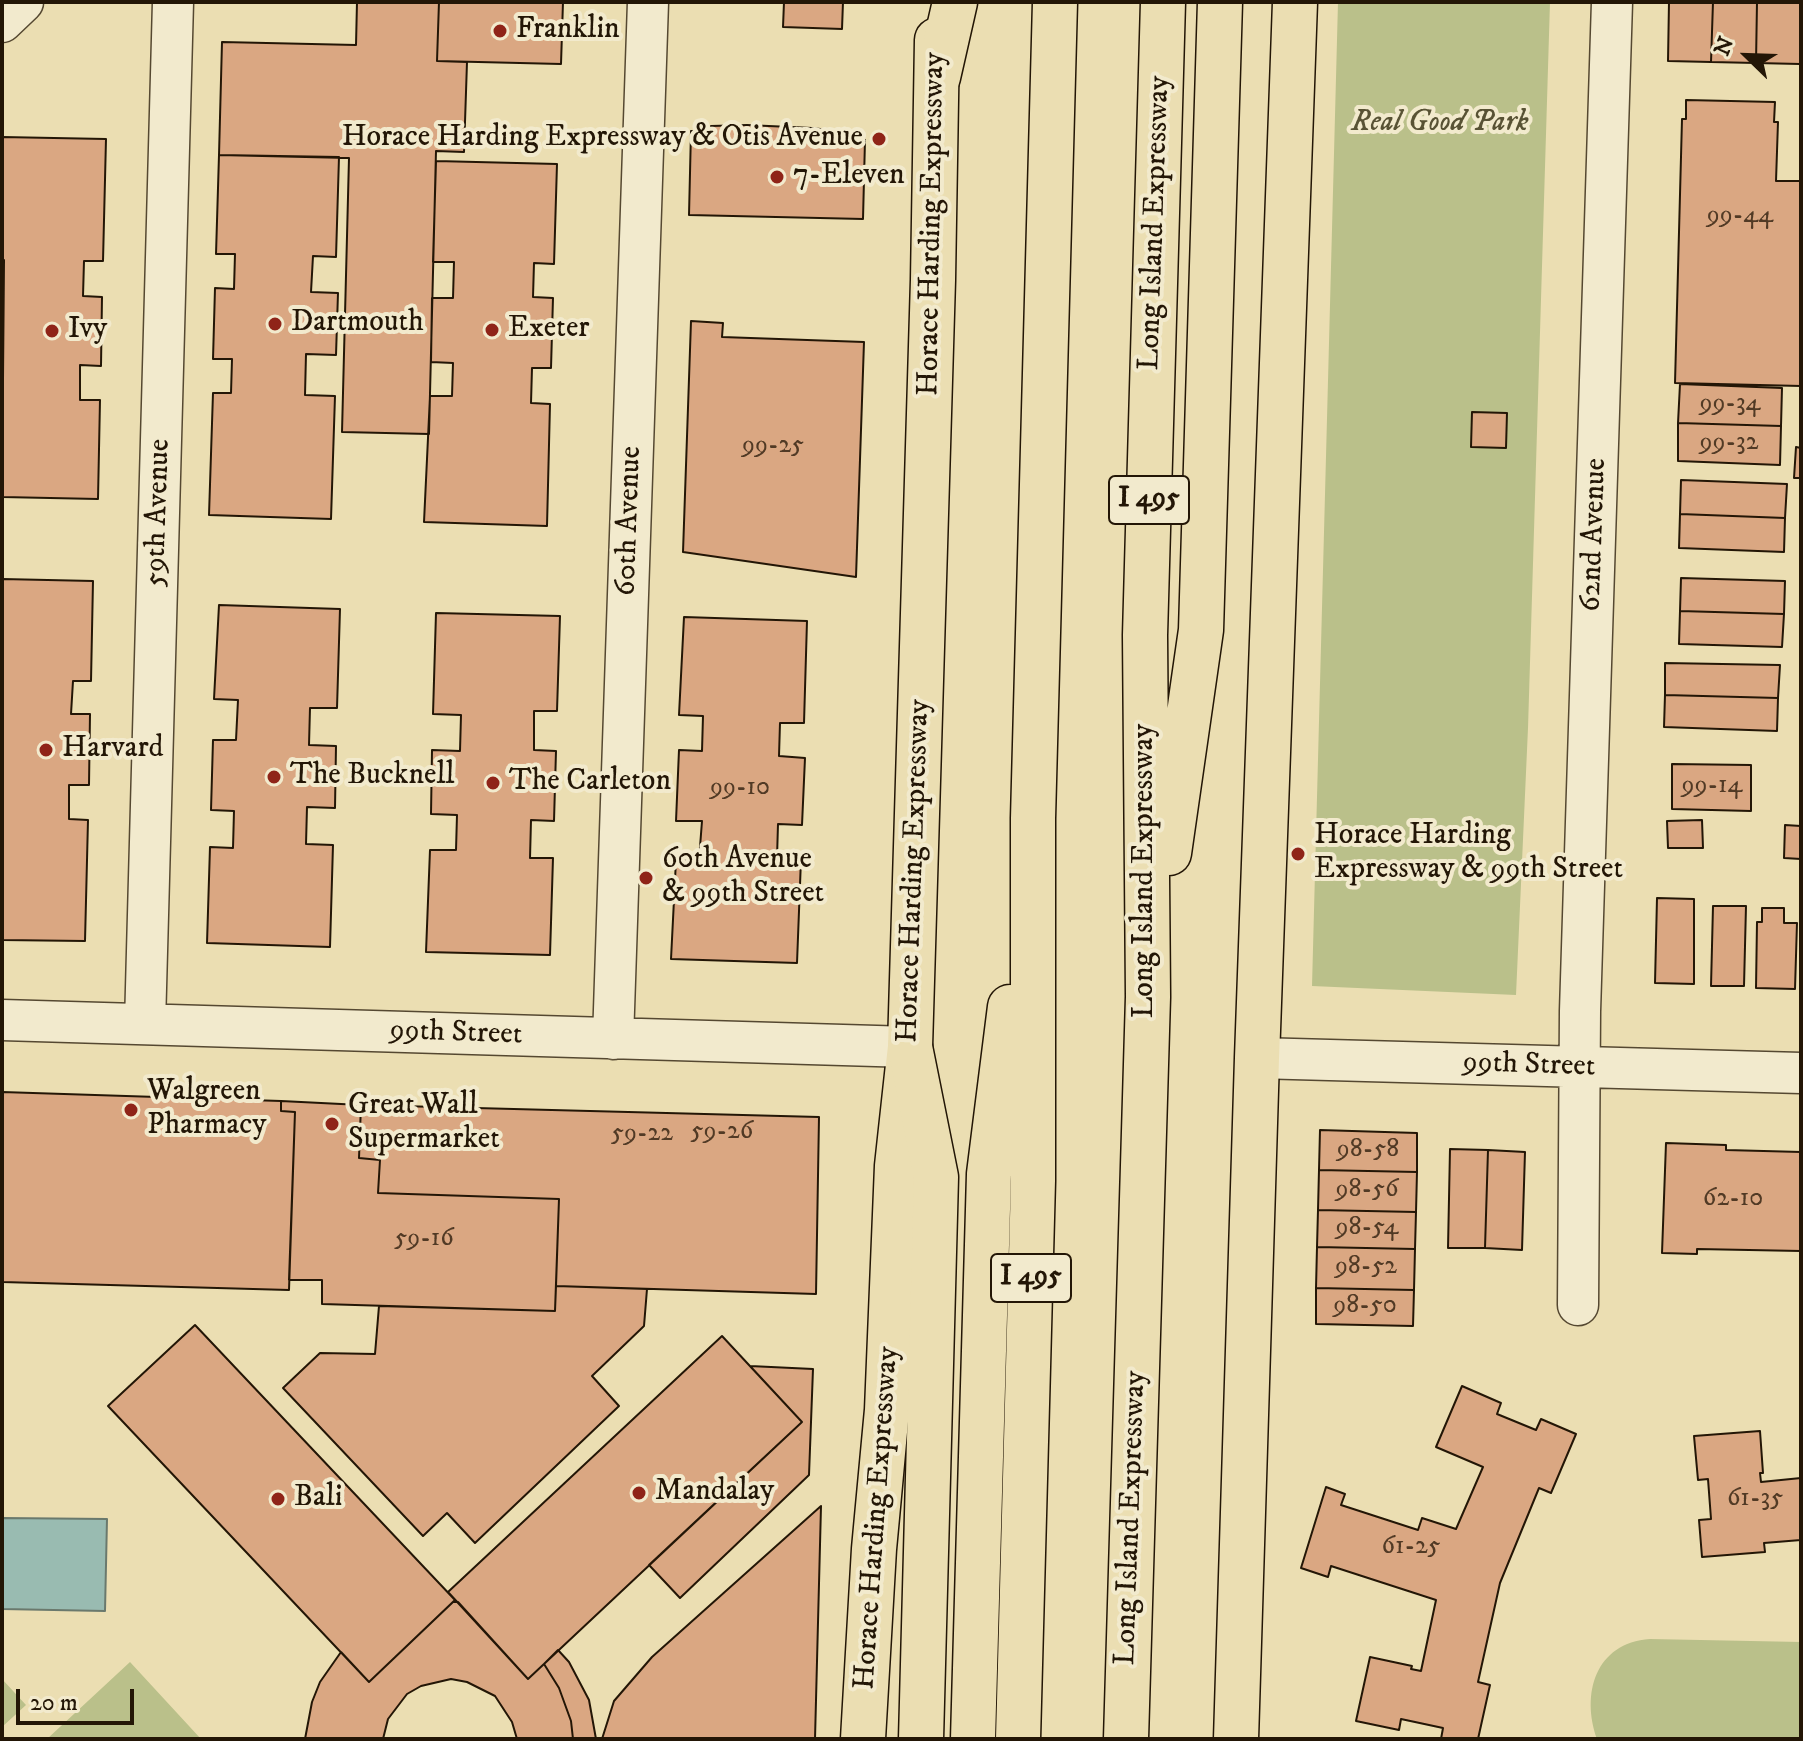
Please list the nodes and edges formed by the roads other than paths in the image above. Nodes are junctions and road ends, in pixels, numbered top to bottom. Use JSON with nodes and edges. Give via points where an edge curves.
{"nodes":[{"id":1,"x":23,"y":2,"type":"edge"},
{"id":2,"x":173,"y":2,"type":"edge"},
{"id":3,"x":648,"y":2,"type":"edge"},
{"id":4,"x":935,"y":2,"type":"edge"},
{"id":5,"x":955,"y":2,"type":"edge"},
{"id":6,"x":1055,"y":2,"type":"edge"},
{"id":7,"x":1163,"y":2,"type":"edge"},
{"id":8,"x":1220,"y":2,"type":"edge"},
{"id":9,"x":1295,"y":2,"type":"edge"},
{"id":10,"x":1612,"y":2,"type":"edge"},
{"id":11,"x":2,"y":22,"type":"edge"},
{"id":12,"x":938,"y":77,"type":"junction"},
{"id":13,"x":1033,"y":818,"type":"junction"},
{"id":14,"x":1148,"y":997,"type":"junction"},
{"id":15,"x":2,"y":1020,"type":"edge"},
{"id":16,"x":145,"y":1024,"type":"junction"},
{"id":17,"x":613,"y":1039,"type":"junction"},
{"id":18,"x":910,"y":1047,"type":"junction"},
{"id":19,"x":1257,"y":1058,"type":"junction"},
{"id":20,"x":1579,"y":1068,"type":"junction"},
{"id":21,"x":1801,"y":1073,"type":"edge"},
{"id":22,"x":1578,"y":1305,"type":"dead end"},
{"id":23,"x":863,"y":1739,"type":"edge"},
{"id":24,"x":921,"y":1739,"type":"edge"},
{"id":25,"x":973,"y":1739,"type":"edge"},
{"id":26,"x":1018,"y":1739,"type":"edge"},
{"id":27,"x":1126,"y":1739,"type":"edge"},
{"id":28,"x":1236,"y":1739,"type":"edge"}],
"edges":[{"from":1,"to":11,"type":"street"},
{"from":2,"to":16,"type":"street","name":"59th Avenue"},
{"from":3,"to":17,"type":"street","name":"60th Avenue"},
{"from":4,"to":12,"type":"main road","name":"Horace Harding Expressway"},
{"from":5,"to":12,"type":"main road"},
{"from":6,"to":13,"type":"main road","number":"I 495"},
{"from":7,"to":14,"type":"main road","name":"Long Island Expressway","number":"I 495","via":[[1145,635]]},
{"from":8,"to":14,"type":"main road","via":[[1201,630]]},
{"from":9,"to":19,"type":"main road"},
{"from":10,"to":20,"type":"street","name":"62nd Avenue"},
{"from":12,"to":18,"type":"main road","name":"Horace Harding Expressway"},
{"from":13,"to":25,"type":"main road","via":[[989,1174]]},
{"from":13,"to":26,"type":"main road","number":"I 495","via":[[1033,1181]]},
{"from":14,"to":27,"type":"main road","name":"Long Island Expressway","number":"I 495"},
{"from":15,"to":16,"type":"street","name":"99th Street"},
{"from":16,"to":17,"type":"street","name":"99th Street"},
{"from":17,"to":18,"type":"street","name":"99th Street"},
{"from":18,"to":23,"type":"main road","name":"Horace Harding Expressway","via":[[897,1166],[887,1410]]},
{"from":18,"to":24,"type":"main road","via":[[936,1177]]},
{"from":19,"to":20,"type":"street","name":"99th Street"},
{"from":19,"to":28,"type":"main road"},
{"from":20,"to":21,"type":"street","name":"99th Street"},
{"from":20,"to":22,"type":"street","name":"62nd Avenue"}]}
